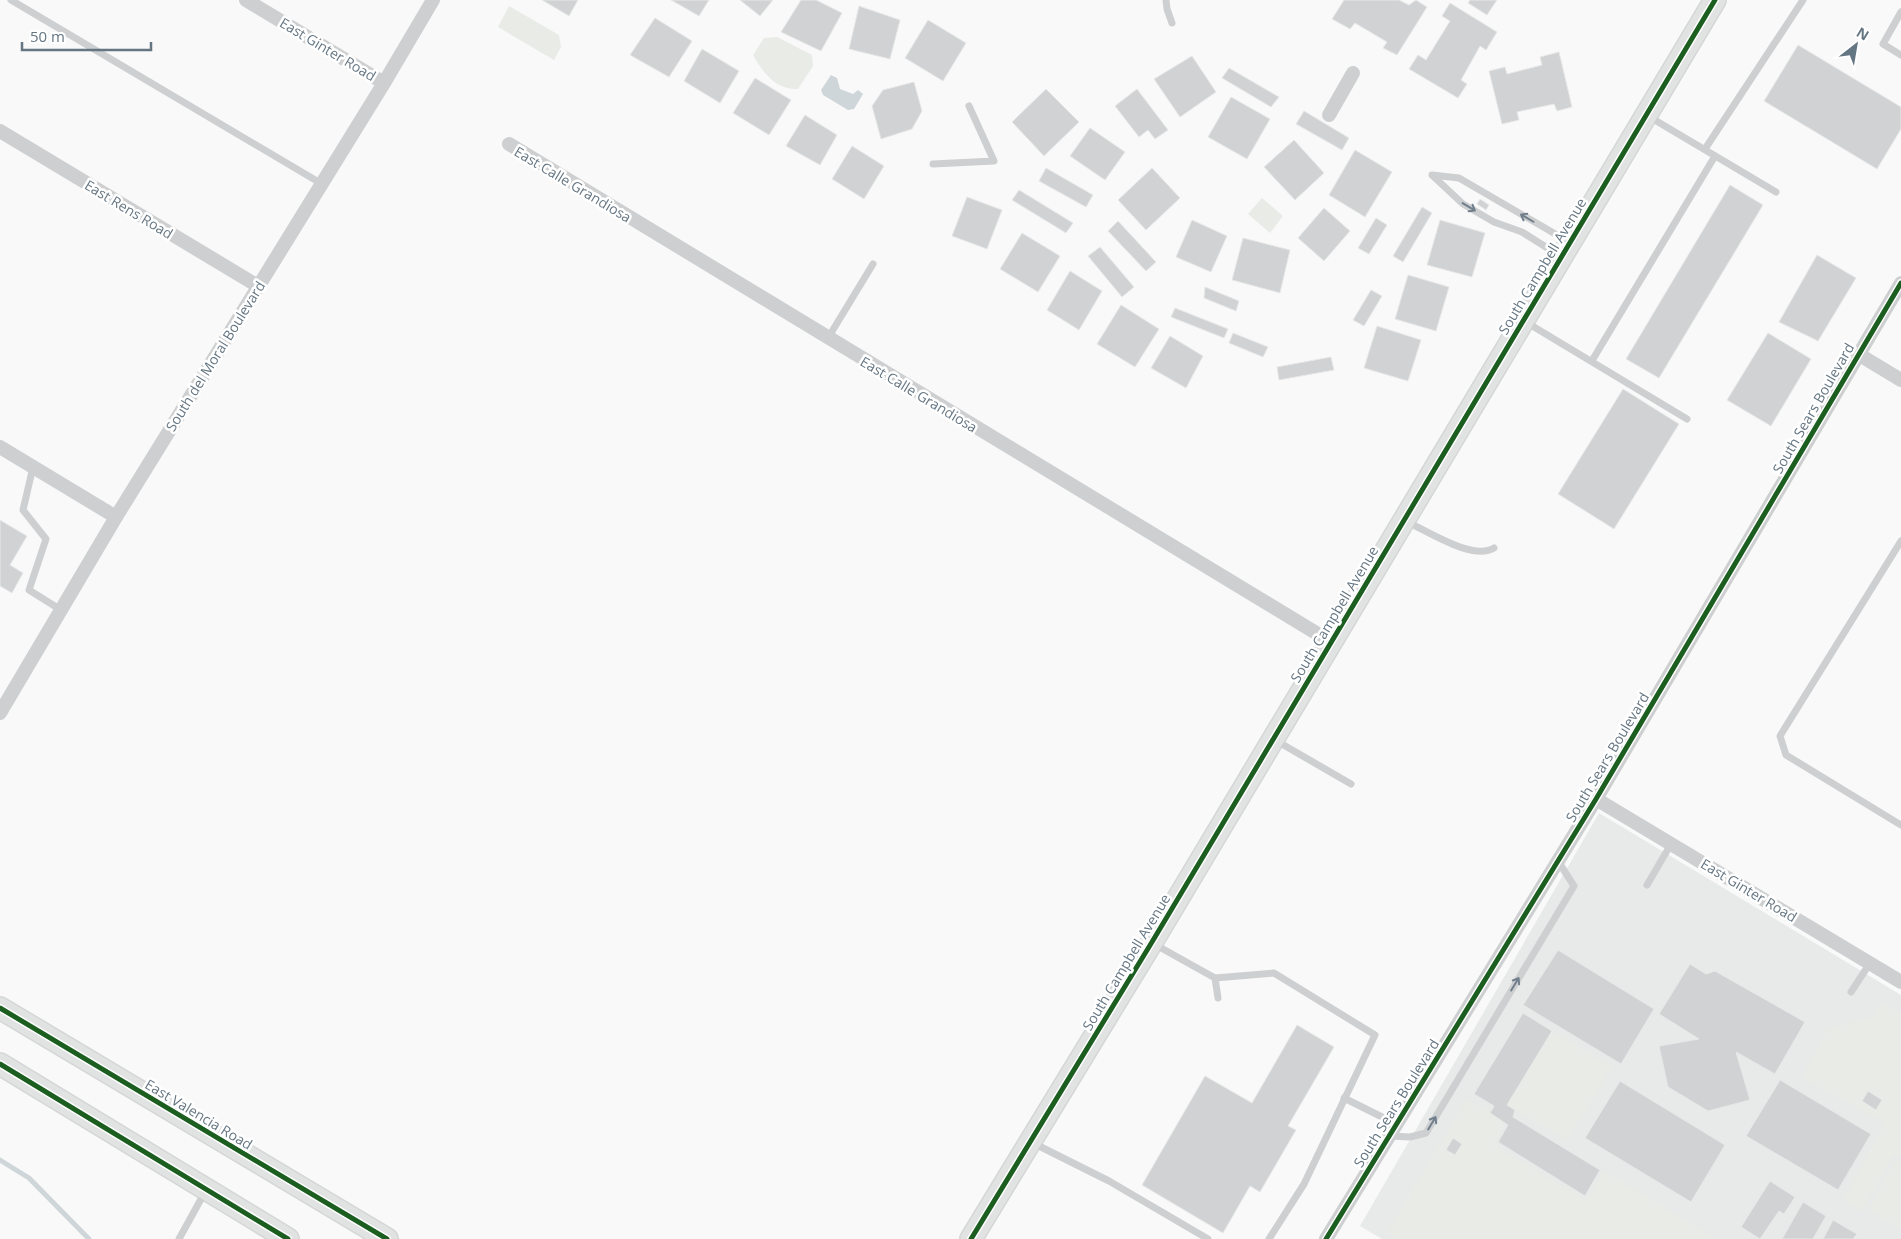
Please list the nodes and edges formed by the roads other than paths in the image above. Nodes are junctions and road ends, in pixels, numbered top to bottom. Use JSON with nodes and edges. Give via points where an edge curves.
{"nodes":[{"id":1,"x":11,"y":0,"type":"edge"},
{"id":2,"x":246,"y":0,"type":"edge"},
{"id":3,"x":433,"y":0,"type":"edge"},
{"id":4,"x":1166,"y":0,"type":"edge"},
{"id":5,"x":1715,"y":0,"type":"edge"},
{"id":6,"x":1803,"y":0,"type":"edge"},
{"id":7,"x":1901,"y":12,"type":"edge"},
{"id":8,"x":1172,"y":23,"type":"dead end"},
{"id":9,"x":1901,"y":55,"type":"edge"},
{"id":10,"x":1353,"y":73,"type":"dead end"},
{"id":11,"x":384,"y":83,"type":"junction"},
{"id":12,"x":969,"y":106,"type":"dead end"},
{"id":13,"x":1329,"y":115,"type":"dead end"},
{"id":14,"x":1647,"y":116,"type":"junction"},
{"id":15,"x":0,"y":131,"type":"edge"},
{"id":16,"x":509,"y":144,"type":"dead end"},
{"id":17,"x":1704,"y":149,"type":"junction"},
{"id":18,"x":1715,"y":156,"type":"junction"},
{"id":19,"x":933,"y":164,"type":"dead end"},
{"id":20,"x":322,"y":184,"type":"junction"},
{"id":21,"x":1776,"y":192,"type":"dead end"},
{"id":22,"x":1565,"y":249,"type":"junction"},
{"id":23,"x":873,"y":264,"type":"dead end"},
{"id":24,"x":1901,"y":283,"type":"edge"},
{"id":25,"x":258,"y":286,"type":"junction"},
{"id":26,"x":1522,"y":320,"type":"junction"},
{"id":27,"x":828,"y":339,"type":"junction"},
{"id":28,"x":1858,"y":354,"type":"junction"},
{"id":29,"x":1593,"y":359,"type":"dead end"},
{"id":30,"x":1901,"y":380,"type":"edge"},
{"id":31,"x":1687,"y":418,"type":"dead end"},
{"id":32,"x":0,"y":447,"type":"edge"},
{"id":33,"x":33,"y":467,"type":"junction"},
{"id":34,"x":116,"y":517,"type":"junction"},
{"id":35,"x":1404,"y":520,"type":"junction"},
{"id":36,"x":1901,"y":541,"type":"edge"},
{"id":37,"x":1494,"y":548,"type":"dead end"},
{"id":38,"x":61,"y":610,"type":"junction"},
{"id":39,"x":1331,"y":642,"type":"junction"},
{"id":40,"x":0,"y":713,"type":"edge"},
{"id":41,"x":1273,"y":739,"type":"junction"},
{"id":42,"x":1351,"y":784,"type":"dead end"},
{"id":43,"x":1596,"y":799,"type":"junction"},
{"id":44,"x":1901,"y":825,"type":"edge"},
{"id":45,"x":1671,"y":844,"type":"junction"},
{"id":46,"x":1558,"y":861,"type":"junction"},
{"id":47,"x":1647,"y":885,"type":"dead end"},
{"id":48,"x":1152,"y":942,"type":"junction"},
{"id":49,"x":1870,"y":963,"type":"junction"},
{"id":50,"x":1215,"y":978,"type":"junction"},
{"id":51,"x":1901,"y":982,"type":"edge"},
{"id":52,"x":1851,"y":992,"type":"dead end"},
{"id":53,"x":1218,"y":998,"type":"dead end"},
{"id":54,"x":0,"y":1008,"type":"edge"},
{"id":55,"x":0,"y":1064,"type":"edge"},
{"id":56,"x":1344,"y":1098,"type":"junction"},
{"id":57,"x":1393,"y":1130,"type":"junction"},
{"id":58,"x":1030,"y":1142,"type":"junction"},
{"id":59,"x":206,"y":1190,"type":"junction"},
{"id":60,"x":378,"y":1237,"type":"edge"},
{"id":61,"x":178,"y":1239,"type":"edge"},
{"id":62,"x":288,"y":1239,"type":"edge"},
{"id":63,"x":971,"y":1239,"type":"edge"},
{"id":64,"x":1208,"y":1239,"type":"edge"},
{"id":65,"x":1269,"y":1239,"type":"edge"},
{"id":66,"x":1327,"y":1239,"type":"edge"}],
"edges":[{"from":1,"to":20,"type":"lane"},
{"from":2,"to":11,"type":"street","name":"East Ginter Road"},
{"from":3,"to":11,"type":"street","name":"South del Moral Boulevard"},
{"from":4,"to":8,"type":"lane"},
{"from":5,"to":14,"type":"main road","name":"South Campbell Avenue"},
{"from":6,"to":17,"type":"lane"},
{"from":7,"to":9,"type":"lane","via":[[1882,44]]},
{"from":10,"to":13,"type":"street"},
{"from":11,"to":20,"type":"street","name":"South del Moral Boulevard"},
{"from":12,"to":19,"type":"lane","via":[[994,162]]},
{"from":14,"to":17,"type":"lane"},
{"from":14,"to":22,"type":"main road","name":"South Campbell Avenue"},
{"from":15,"to":25,"type":"street","name":"East Rens Road"},
{"from":16,"to":27,"type":"street","name":"East Calle Grandiosa"},
{"from":17,"to":18,"type":"lane"},
{"from":18,"to":21,"type":"lane"},
{"from":18,"to":29,"type":"lane"},
{"from":20,"to":25,"type":"street","name":"South del Moral Boulevard"},
{"from":22,"to":22,"type":"lane","one_way":true,"via":[[1459,178],[1432,175],[1463,204],[1494,222]]},
{"from":22,"to":26,"type":"main road","name":"South Campbell Avenue"},
{"from":23,"to":27,"type":"lane"},
{"from":24,"to":28,"type":"street","name":"South Sears Boulevard"},
{"from":25,"to":34,"type":"street","name":"South del Moral Boulevard"},
{"from":26,"to":31,"type":"lane"},
{"from":26,"to":35,"type":"main road","name":"South Campbell Avenue"},
{"from":27,"to":39,"type":"street","name":"East Calle Grandiosa"},
{"from":28,"to":30,"type":"street"},
{"from":28,"to":43,"type":"street","name":"South Sears Boulevard"},
{"from":32,"to":33,"type":"street"},
{"from":33,"to":34,"type":"street"},
{"from":33,"to":38,"type":"lane","via":[[23,510],[46,539],[29,590]]},
{"from":34,"to":38,"type":"street","name":"South del Moral Boulevard"},
{"from":35,"to":37,"type":"lane","via":[[1470,552],[1487,553]]},
{"from":35,"to":39,"type":"main road","name":"South Campbell Avenue"},
{"from":36,"to":44,"type":"lane","via":[[1780,736],[1786,755]]},
{"from":38,"to":40,"type":"street","name":"South del Moral Boulevard"},
{"from":39,"to":41,"type":"main road","name":"South Campbell Avenue"},
{"from":41,"to":42,"type":"lane"},
{"from":41,"to":48,"type":"main road","name":"South Campbell Avenue"},
{"from":43,"to":45,"type":"street","name":"East Ginter Road"},
{"from":43,"to":46,"type":"street","name":"South Sears Boulevard"},
{"from":45,"to":47,"type":"lane"},
{"from":45,"to":49,"type":"street","name":"East Ginter Road"},
{"from":46,"to":57,"type":"street","name":"South Sears Boulevard"},
{"from":57,"to":46,"type":"lane","one_way":true,"via":[[1410,1137],[1426,1133],[1574,886]]},
{"from":48,"to":50,"type":"lane"},
{"from":48,"to":58,"type":"main road","name":"South Campbell Avenue"},
{"from":49,"to":51,"type":"street","name":"East Ginter Road"},
{"from":49,"to":52,"type":"lane"},
{"from":50,"to":53,"type":"lane"},
{"from":50,"to":56,"type":"lane","via":[[1274,974],[1375,1035]]},
{"from":54,"to":60,"type":"main road","name":"East Valencia Road"},
{"from":55,"to":59,"type":"main road"},
{"from":56,"to":57,"type":"lane"},
{"from":56,"to":65,"type":"lane","via":[[1304,1184]]},
{"from":57,"to":66,"type":"street","name":"South Sears Boulevard"},
{"from":58,"to":63,"type":"main road","name":"South Campbell Avenue"},
{"from":58,"to":64,"type":"lane","via":[[1109,1181]]},
{"from":59,"to":61,"type":"lane"},
{"from":59,"to":62,"type":"main road"}]}
